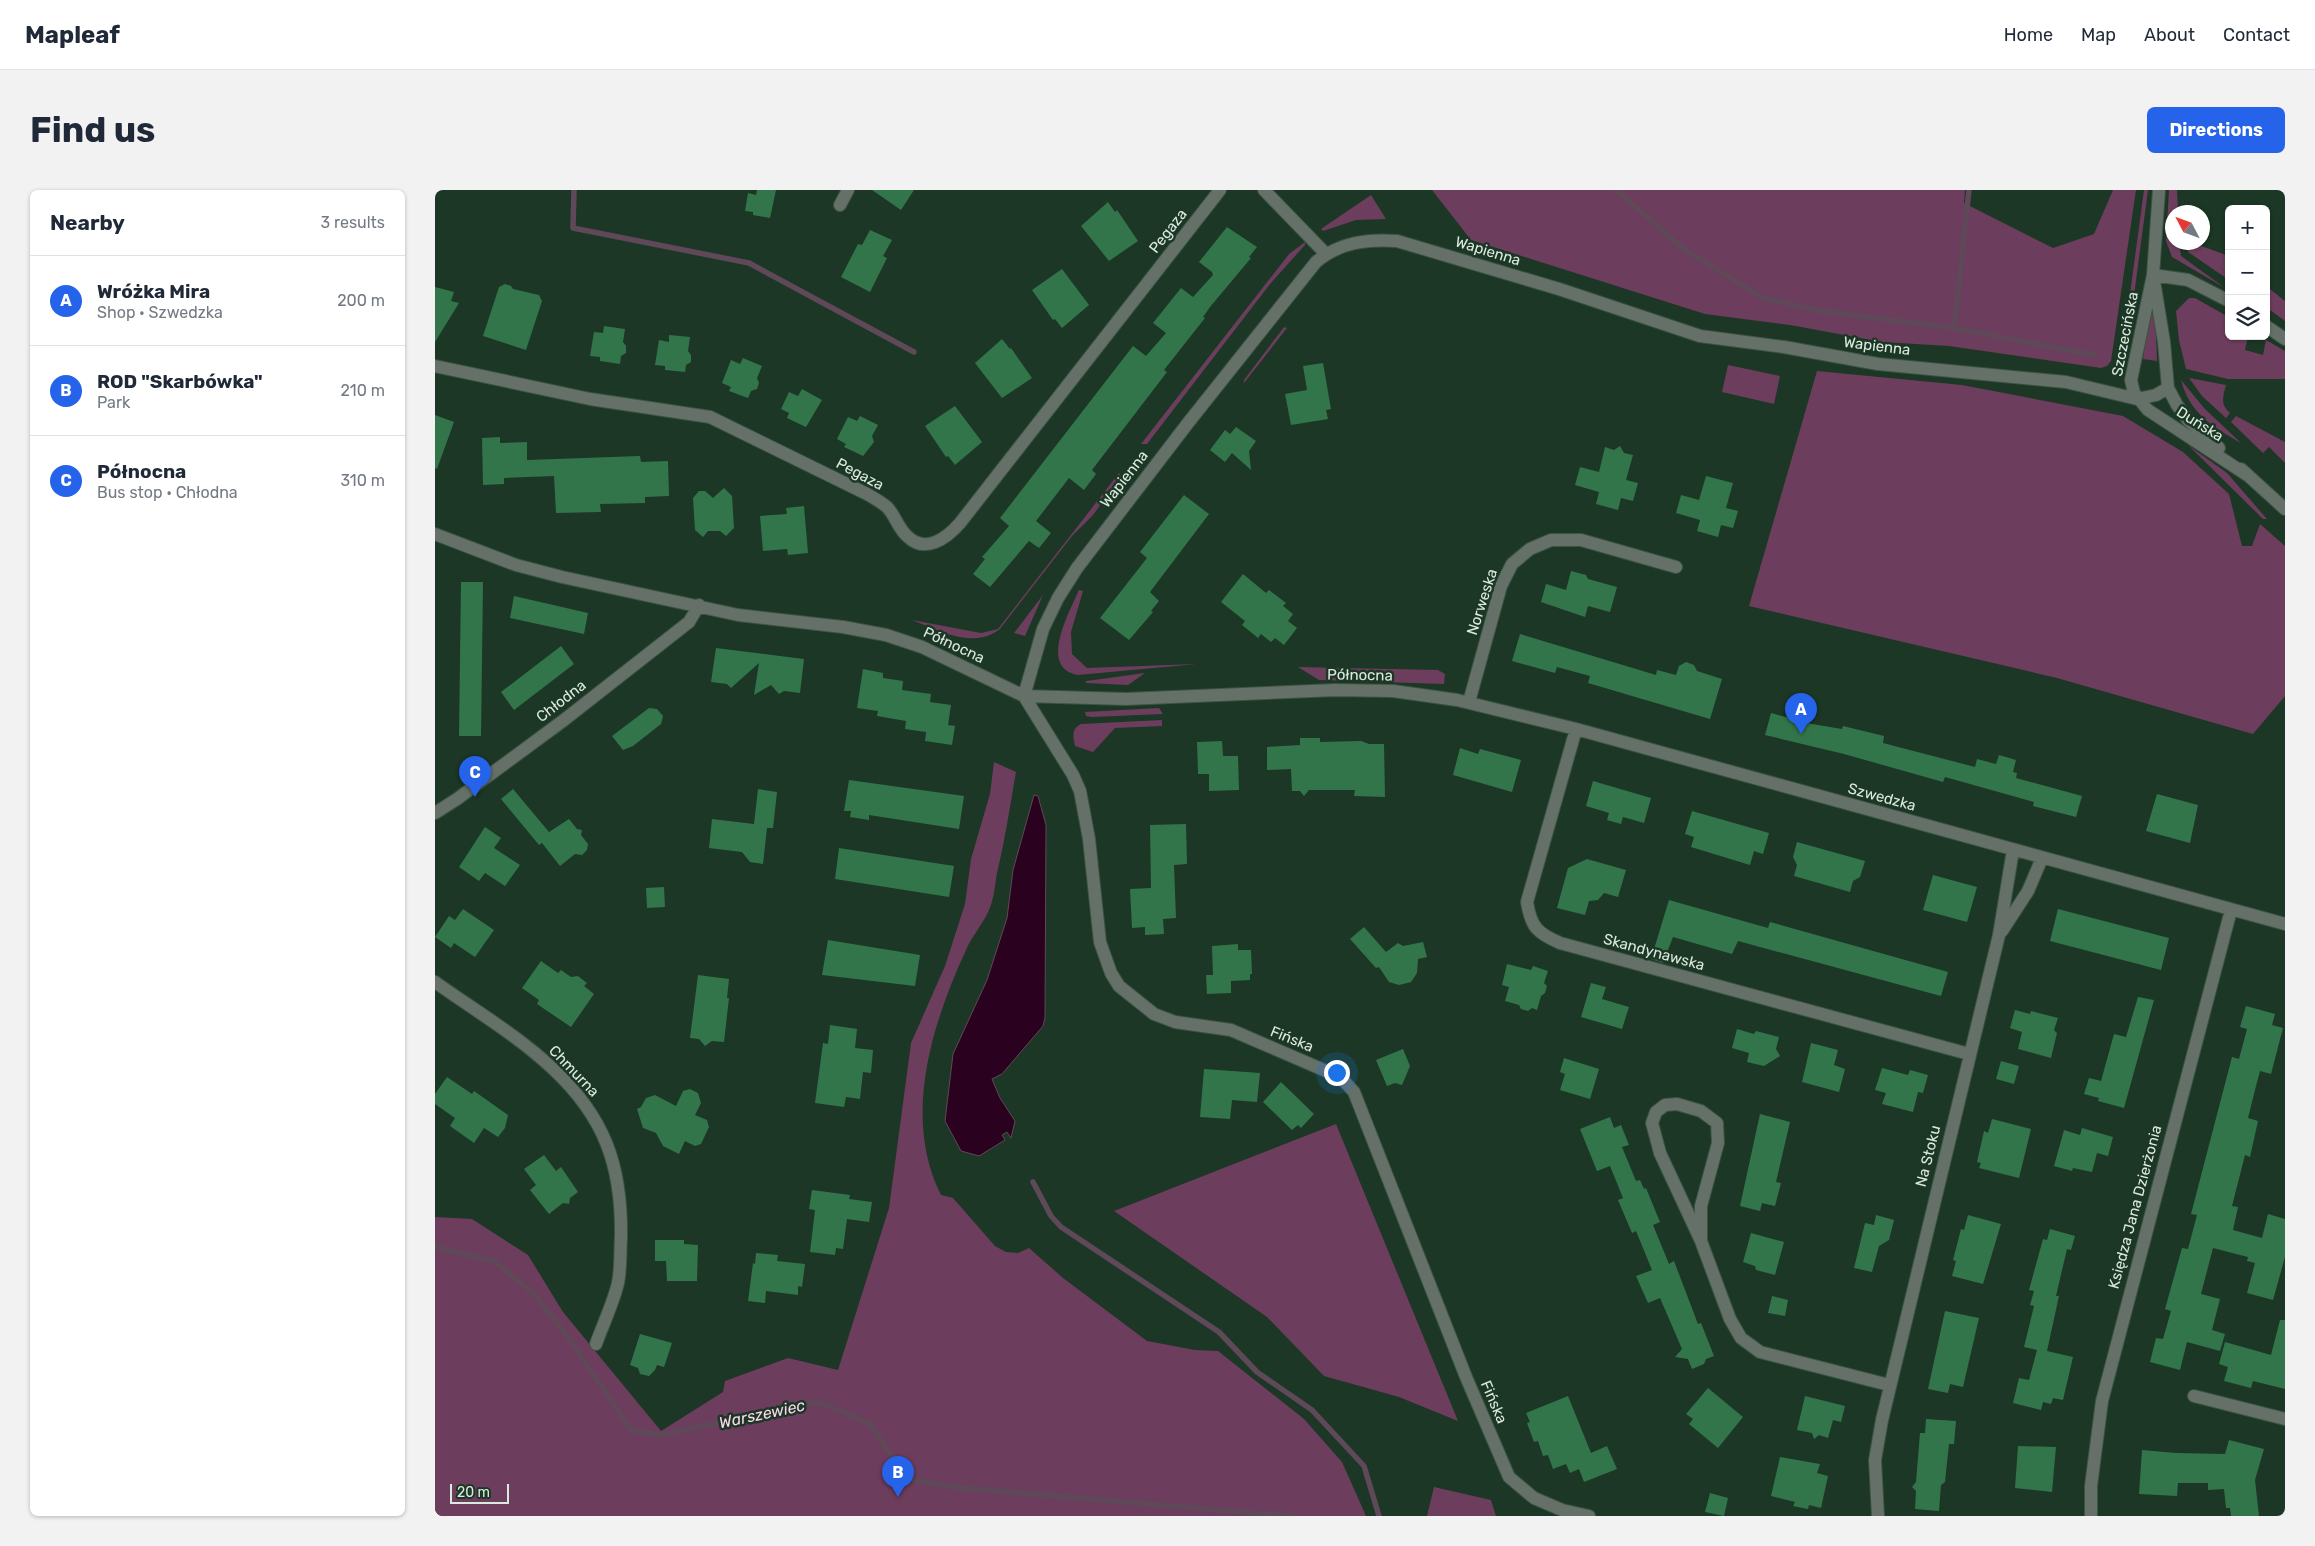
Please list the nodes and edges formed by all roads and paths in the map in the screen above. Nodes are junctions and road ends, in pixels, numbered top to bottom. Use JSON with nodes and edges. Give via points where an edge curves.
{"nodes":[{"id":1,"x":848,"y":190,"type":"edge"},
{"id":2,"x":1220,"y":190,"type":"edge"},
{"id":3,"x":1264,"y":190,"type":"edge"},
{"id":4,"x":2159,"y":190,"type":"edge"},
{"id":5,"x":840,"y":205,"type":"dead end"},
{"id":6,"x":1326,"y":254,"type":"junction"},
{"id":7,"x":2153,"y":275,"type":"junction"},
{"id":8,"x":2225,"y":299,"type":"edge"},
{"id":9,"x":2270,"y":329,"type":"edge"},
{"id":10,"x":2285,"y":339,"type":"edge"},
{"id":11,"x":435,"y":366,"type":"edge"},
{"id":12,"x":2168,"y":388,"type":"junction"},
{"id":13,"x":2137,"y":399,"type":"junction"},
{"id":14,"x":2247,"y":474,"type":"junction"},
{"id":15,"x":2285,"y":510,"type":"edge"},
{"id":16,"x":435,"y":534,"type":"edge"},
{"id":17,"x":1676,"y":567,"type":"dead end"},
{"id":18,"x":699,"y":606,"type":"junction"},
{"id":19,"x":1024,"y":696,"type":"junction"},
{"id":20,"x":1469,"y":702,"type":"junction"},
{"id":21,"x":1576,"y":729,"type":"junction"},
{"id":22,"x":435,"y":813,"type":"edge"},
{"id":23,"x":2013,"y":850,"type":"junction"},
{"id":24,"x":2042,"y":858,"type":"junction"},
{"id":25,"x":2231,"y":910,"type":"junction"},
{"id":26,"x":2285,"y":924,"type":"edge"},
{"id":27,"x":1999,"y":935,"type":"junction"},
{"id":28,"x":435,"y":982,"type":"edge"},
{"id":29,"x":1969,"y":1054,"type":"junction"},
{"id":30,"x":1701,"y":1241,"type":"junction"},
{"id":31,"x":595,"y":1344,"type":"dead end"},
{"id":32,"x":1889,"y":1385,"type":"junction"},
{"id":33,"x":2194,"y":1396,"type":"dead end"},
{"id":34,"x":2285,"y":1419,"type":"edge"},
{"id":35,"x":1589,"y":1516,"type":"edge"},
{"id":36,"x":1878,"y":1516,"type":"edge"},
{"id":37,"x":2091,"y":1516,"type":"edge"}],
"edges":[{"from":1,"to":5,"type":"street"},
{"from":2,"to":11,"type":"street","name":"Pegaza","via":[[960,523],[943,539],[933,543],[916,542],[906,536],[887,508],[867,494],[710,417],[590,399]]},
{"from":3,"to":6,"type":"street"},
{"from":4,"to":7,"type":"street","name":"Szczecińska"},
{"from":6,"to":13,"type":"street","name":"Wapienna","via":[[1361,242],[1397,241],[1559,289],[1700,336],[1878,364],[2066,382]]},
{"from":6,"to":19,"type":"street","name":"Wapienna","via":[[1316,262],[1231,368],[1077,568],[1045,625]]},
{"from":7,"to":8,"type":"street","via":[[2188,280]]},
{"from":7,"to":12,"type":"street","name":"Szczecińska"},
{"from":7,"to":13,"type":"street","name":"Szczecińska","via":[[2131,380]]},
{"from":9,"to":10,"type":"street"},
{"from":12,"to":13,"type":"street","name":"Wapienna","via":[[2156,395]]},
{"from":12,"to":14,"type":"street","name":"Duńska","via":[[2188,420]]},
{"from":13,"to":14,"type":"street","name":"Duńska","via":[[2160,418]]},
{"from":14,"to":15,"type":"street","name":"Duńska"},
{"from":16,"to":18,"type":"street","name":"Północna","via":[[515,564]]},
{"from":17,"to":20,"type":"street","name":"Norweska","via":[[1581,540],[1551,540],[1530,549],[1512,564],[1501,586]]},
{"from":18,"to":19,"type":"street","name":"Północna","via":[[738,615],[885,635],[922,648]]},
{"from":18,"to":22,"type":"street","name":"Chłodna","via":[[689,622],[560,723]]},
{"from":19,"to":20,"type":"street","name":"Północna","via":[[1126,699],[1357,690]]},
{"from":19,"to":35,"type":"street","name":"Fińska","via":[[1080,791],[1089,839],[1100,942],[1119,986],[1155,1014],[1175,1022],[1231,1030],[1333,1074],[1354,1092],[1466,1377],[1509,1477],[1534,1498],[1562,1510]]},
{"from":20,"to":21,"type":"street","name":"Szwedzka"},
{"from":21,"to":23,"type":"street","name":"Szwedzka"},
{"from":21,"to":29,"type":"street","name":"Skandynawska","via":[[1527,902],[1529,918],[1544,936],[1569,946]]},
{"from":23,"to":24,"type":"street","name":"Szwedzka"},
{"from":23,"to":27,"type":"street","name":"Na Stoku"},
{"from":24,"to":25,"type":"street","name":"Szwedzka"},
{"from":24,"to":27,"type":"street","name":"Na Stoku","via":[[2028,891]]},
{"from":25,"to":26,"type":"street","name":"Szwedzka"},
{"from":25,"to":37,"type":"street","name":"Księdza Jana Dzierżonia","via":[[2102,1401],[2092,1477]]},
{"from":27,"to":29,"type":"street","name":"Na Stoku"},
{"from":28,"to":31,"type":"street","name":"Chmurna","via":[[553,1069],[589,1110],[606,1142],[619,1191],[620,1260],[618,1282]]},
{"from":29,"to":32,"type":"street","name":"Na Stoku"},
{"from":30,"to":30,"type":"street","via":[[1701,1206],[1718,1143],[1717,1122],[1701,1111],[1677,1104],[1665,1105],[1656,1112],[1652,1124],[1655,1136]]},
{"from":30,"to":32,"type":"street","via":[[1730,1319],[1748,1346],[1791,1362]]},
{"from":32,"to":36,"type":"street","name":"Na Stoku","via":[[1875,1460]]},
{"from":33,"to":34,"type":"street"}]}
